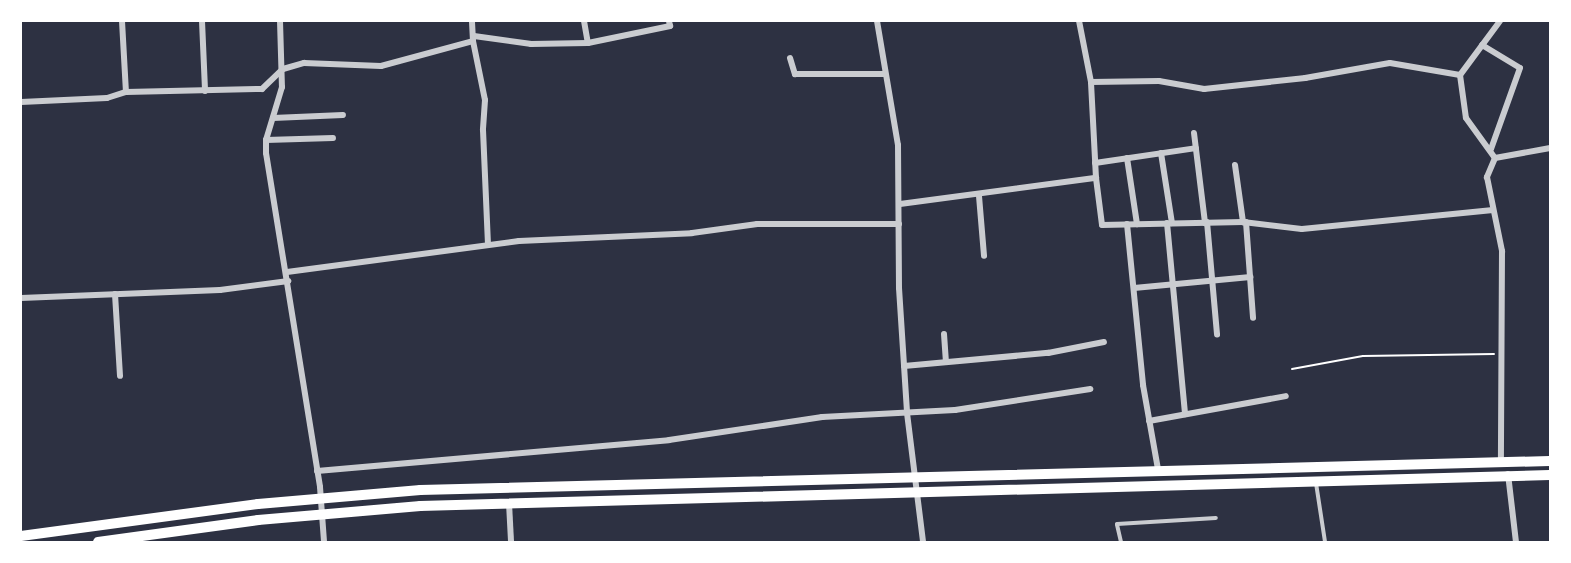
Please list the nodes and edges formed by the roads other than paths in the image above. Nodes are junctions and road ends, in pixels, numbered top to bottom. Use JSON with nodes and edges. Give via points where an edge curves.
{"nodes":[{"id":1,"x":122,"y":21,"type":"edge"},
{"id":2,"x":202,"y":21,"type":"edge"},
{"id":3,"x":280,"y":21,"type":"edge"},
{"id":4,"x":472,"y":21,"type":"edge"},
{"id":5,"x":585,"y":21,"type":"edge"},
{"id":6,"x":669,"y":21,"type":"edge"},
{"id":7,"x":877,"y":21,"type":"edge"},
{"id":8,"x":1079,"y":21,"type":"edge"},
{"id":9,"x":1500,"y":21,"type":"edge"},
{"id":10,"x":473,"y":39,"type":"junction"},
{"id":11,"x":588,"y":43,"type":"junction"},
{"id":12,"x":1482,"y":45,"type":"junction"},
{"id":13,"x":790,"y":58,"type":"dead end"},
{"id":14,"x":283,"y":69,"type":"junction"},
{"id":15,"x":885,"y":74,"type":"junction"},
{"id":16,"x":1460,"y":75,"type":"junction"},
{"id":17,"x":1091,"y":82,"type":"junction"},
{"id":18,"x":205,"y":91,"type":"junction"},
{"id":19,"x":126,"y":92,"type":"junction"},
{"id":20,"x":21,"y":102,"type":"edge"},
{"id":21,"x":343,"y":115,"type":"dead end"},
{"id":22,"x":273,"y":117,"type":"junction"},
{"id":23,"x":1194,"y":133,"type":"dead end"},
{"id":24,"x":333,"y":138,"type":"dead end"},
{"id":25,"x":266,"y":140,"type":"junction"},
{"id":26,"x":1196,"y":147,"type":"junction"},
{"id":27,"x":1550,"y":148,"type":"edge"},
{"id":28,"x":1491,"y":149,"type":"junction"},
{"id":29,"x":1161,"y":153,"type":"junction"},
{"id":30,"x":1127,"y":158,"type":"junction"},
{"id":31,"x":1495,"y":158,"type":"junction"},
{"id":32,"x":1095,"y":163,"type":"junction"},
{"id":33,"x":1235,"y":165,"type":"dead end"},
{"id":34,"x":1096,"y":178,"type":"junction"},
{"id":35,"x":979,"y":196,"type":"junction"},
{"id":36,"x":900,"y":204,"type":"junction"},
{"id":37,"x":1493,"y":210,"type":"junction"},
{"id":38,"x":1206,"y":222,"type":"junction"},
{"id":39,"x":1244,"y":222,"type":"junction"},
{"id":40,"x":1170,"y":223,"type":"junction"},
{"id":41,"x":899,"y":224,"type":"junction"},
{"id":42,"x":1127,"y":224,"type":"junction"},
{"id":43,"x":1137,"y":224,"type":"junction"},
{"id":44,"x":488,"y":244,"type":"junction"},
{"id":45,"x":984,"y":256,"type":"dead end"},
{"id":46,"x":287,"y":272,"type":"junction"},
{"id":47,"x":1250,"y":277,"type":"junction"},
{"id":48,"x":1211,"y":280,"type":"junction"},
{"id":49,"x":288,"y":281,"type":"junction"},
{"id":50,"x":1173,"y":284,"type":"junction"},
{"id":51,"x":1134,"y":288,"type":"junction"},
{"id":52,"x":115,"y":294,"type":"junction"},
{"id":53,"x":21,"y":298,"type":"edge"},
{"id":54,"x":1253,"y":318,"type":"dead end"},
{"id":55,"x":944,"y":334,"type":"dead end"},
{"id":56,"x":1217,"y":335,"type":"dead end"},
{"id":57,"x":1104,"y":342,"type":"dead end"},
{"id":58,"x":946,"y":362,"type":"junction"},
{"id":59,"x":904,"y":366,"type":"junction"},
{"id":60,"x":120,"y":376,"type":"dead end"},
{"id":61,"x":1090,"y":388,"type":"dead end"},
{"id":62,"x":1286,"y":396,"type":"dead end"},
{"id":63,"x":907,"y":413,"type":"junction"},
{"id":64,"x":1185,"y":414,"type":"junction"},
{"id":65,"x":1149,"y":421,"type":"junction"},
{"id":66,"x":1501,"y":459,"type":"junction"},
{"id":67,"x":1550,"y":461,"type":"edge"},
{"id":68,"x":1158,"y":469,"type":"junction"},
{"id":69,"x":317,"y":471,"type":"junction"},
{"id":70,"x":1508,"y":474,"type":"junction"},
{"id":71,"x":1550,"y":475,"type":"edge"},
{"id":72,"x":914,"y":476,"type":"junction"},
{"id":73,"x":1316,"y":479,"type":"junction"},
{"id":74,"x":918,"y":492,"type":"junction"},
{"id":75,"x":321,"y":498,"type":"junction"},
{"id":76,"x":509,"y":502,"type":"junction"},
{"id":77,"x":322,"y":514,"type":"junction"},
{"id":78,"x":1216,"y":518,"type":"dead end"},
{"id":79,"x":21,"y":536,"type":"edge"},
{"id":80,"x":98,"y":542,"type":"edge"},
{"id":81,"x":324,"y":542,"type":"edge"},
{"id":82,"x":511,"y":542,"type":"edge"},
{"id":83,"x":923,"y":542,"type":"edge"},
{"id":84,"x":1120,"y":542,"type":"edge"},
{"id":85,"x":1325,"y":542,"type":"edge"},
{"id":86,"x":1516,"y":542,"type":"edge"}],
"edges":[{"from":1,"to":19,"type":"street"},
{"from":2,"to":18,"type":"street"},
{"from":3,"to":14,"type":"street"},
{"from":4,"to":10,"type":"street"},
{"from":5,"to":11,"type":"street"},
{"from":6,"to":11,"type":"street","via":[[670,26]]},
{"from":7,"to":15,"type":"street"},
{"from":8,"to":17,"type":"street"},
{"from":9,"to":12,"type":"street"},
{"from":10,"to":11,"type":"street"},
{"from":10,"to":14,"type":"street","via":[[381,66],[304,63]]},
{"from":10,"to":44,"type":"street","via":[[485,100]]},
{"from":12,"to":16,"type":"street"},
{"from":12,"to":28,"type":"street","via":[[1520,68]]},
{"from":13,"to":15,"type":"street","via":[[795,74]]},
{"from":14,"to":18,"type":"street","via":[[262,89]]},
{"from":14,"to":22,"type":"street"},
{"from":15,"to":36,"type":"street","via":[[898,145]]},
{"from":16,"to":17,"type":"street","via":[[1390,63],[1305,78],[1204,89],[1159,81]]},
{"from":16,"to":28,"type":"street","via":[[1466,118]]},
{"from":17,"to":32,"type":"street"},
{"from":18,"to":19,"type":"street"},
{"from":19,"to":20,"type":"street","via":[[107,98]]},
{"from":21,"to":22,"type":"street"},
{"from":22,"to":25,"type":"street"},
{"from":23,"to":26,"type":"street"},
{"from":24,"to":25,"type":"street"},
{"from":25,"to":46,"type":"street"},
{"from":26,"to":29,"type":"street"},
{"from":26,"to":38,"type":"street"},
{"from":27,"to":31,"type":"street"},
{"from":28,"to":31,"type":"street"},
{"from":29,"to":30,"type":"street"},
{"from":29,"to":40,"type":"street"},
{"from":30,"to":32,"type":"street"},
{"from":30,"to":43,"type":"street"},
{"from":31,"to":37,"type":"street","via":[[1487,177]]},
{"from":32,"to":34,"type":"street"},
{"from":33,"to":39,"type":"street"},
{"from":34,"to":35,"type":"street"},
{"from":34,"to":42,"type":"street","via":[[1102,225]]},
{"from":35,"to":36,"type":"street"},
{"from":35,"to":45,"type":"street"},
{"from":36,"to":41,"type":"street"},
{"from":37,"to":39,"type":"street","via":[[1302,229]]},
{"from":37,"to":66,"type":"street","via":[[1502,251]]},
{"from":38,"to":39,"type":"street"},
{"from":38,"to":40,"type":"street"},
{"from":38,"to":48,"type":"street"},
{"from":39,"to":47,"type":"street"},
{"from":40,"to":43,"type":"street"},
{"from":40,"to":50,"type":"street"},
{"from":41,"to":44,"type":"street","via":[[757,224],[692,233]]},
{"from":41,"to":59,"type":"street"},
{"from":42,"to":43,"type":"street"},
{"from":42,"to":51,"type":"street"},
{"from":44,"to":46,"type":"street"},
{"from":46,"to":49,"type":"street"},
{"from":47,"to":48,"type":"street"},
{"from":47,"to":54,"type":"street"},
{"from":48,"to":50,"type":"street"},
{"from":48,"to":56,"type":"street"},
{"from":49,"to":52,"type":"street","via":[[220,291]]},
{"from":49,"to":69,"type":"street"},
{"from":50,"to":51,"type":"street"},
{"from":50,"to":64,"type":"street"},
{"from":51,"to":65,"type":"street"},
{"from":52,"to":53,"type":"street"},
{"from":52,"to":60,"type":"street"},
{"from":55,"to":58,"type":"street"},
{"from":57,"to":58,"type":"street","via":[[1048,353]]},
{"from":58,"to":59,"type":"street"},
{"from":59,"to":63,"type":"street"},
{"from":61,"to":63,"type":"street","via":[[966,409]]},
{"from":62,"to":64,"type":"street"},
{"from":63,"to":69,"type":"street","via":[[822,417],[669,440]]},
{"from":63,"to":72,"type":"street"},
{"from":64,"to":65,"type":"street"},
{"from":65,"to":68,"type":"street"},
{"from":66,"to":67,"type":"main road"},
{"from":66,"to":68,"type":"main road"},
{"from":68,"to":72,"type":"main road"},
{"from":69,"to":75,"type":"street"},
{"from":70,"to":71,"type":"main road"},
{"from":70,"to":73,"type":"main road"},
{"from":70,"to":86,"type":"street"},
{"from":72,"to":74,"type":"street"},
{"from":72,"to":75,"type":"main road","via":[[516,487]]},
{"from":73,"to":74,"type":"main road"},
{"from":73,"to":85,"type":"lane"},
{"from":74,"to":76,"type":"main road"},
{"from":74,"to":83,"type":"street"},
{"from":75,"to":77,"type":"street"},
{"from":75,"to":79,"type":"main road"},
{"from":76,"to":77,"type":"main road"},
{"from":76,"to":82,"type":"street"},
{"from":77,"to":80,"type":"main road"},
{"from":77,"to":81,"type":"street"},
{"from":78,"to":84,"type":"lane","via":[[1117,524]]}]}
